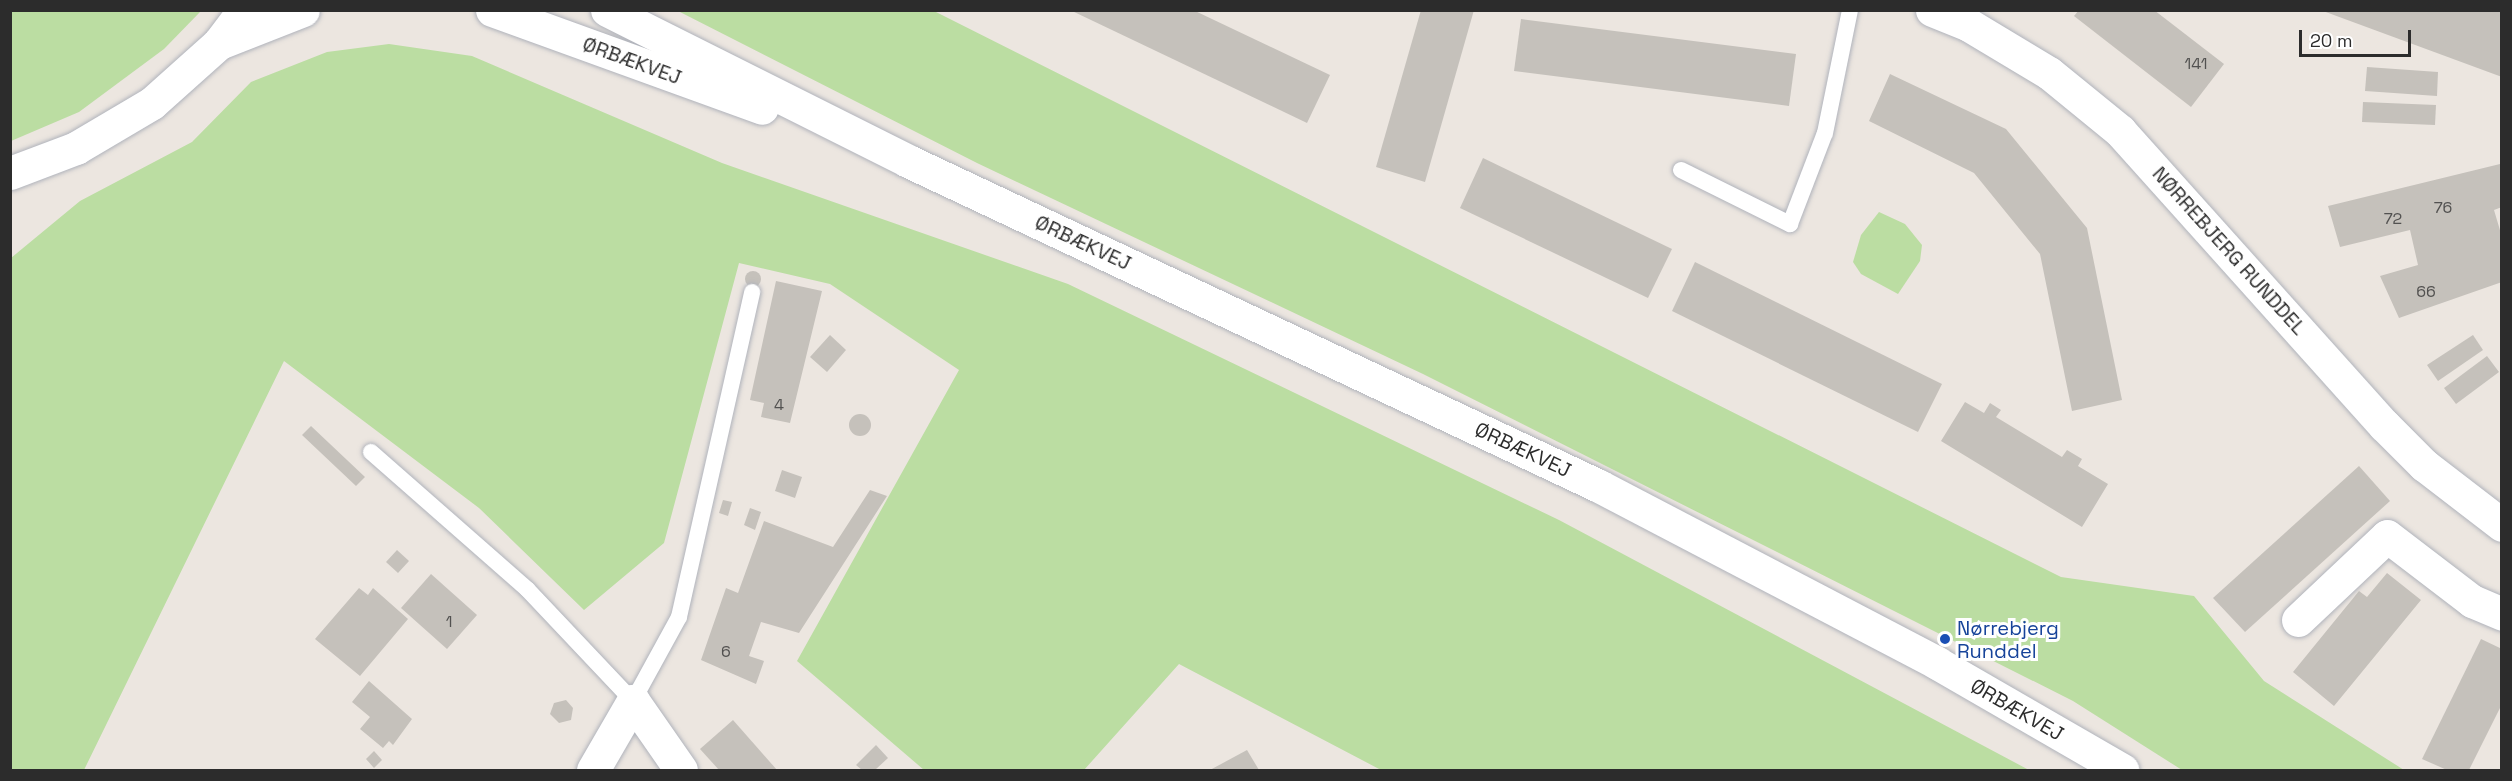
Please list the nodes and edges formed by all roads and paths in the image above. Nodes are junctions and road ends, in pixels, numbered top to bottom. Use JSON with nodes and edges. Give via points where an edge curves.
{"nodes":[{"id":1,"x":244,"y":10,"type":"edge"},
{"id":2,"x":303,"y":10,"type":"edge"},
{"id":3,"x":492,"y":10,"type":"edge"},
{"id":4,"x":607,"y":10,"type":"edge"},
{"id":5,"x":1850,"y":10,"type":"edge"},
{"id":6,"x":1932,"y":10,"type":"edge"},
{"id":7,"x":219,"y":43,"type":"junction"},
{"id":8,"x":908,"y":161,"type":"junction"},
{"id":9,"x":1681,"y":170,"type":"dead end"},
{"id":10,"x":10,"y":173,"type":"edge"},
{"id":11,"x":752,"y":292,"type":"dead end"},
{"id":12,"x":371,"y":452,"type":"dead end"},
{"id":13,"x":2502,"y":525,"type":"edge"},
{"id":14,"x":2502,"y":614,"type":"edge"},
{"id":15,"x":2298,"y":620,"type":"dead end"},
{"id":16,"x":633,"y":701,"type":"junction"},
{"id":17,"x":593,"y":771,"type":"edge"},
{"id":18,"x":681,"y":771,"type":"edge"},
{"id":19,"x":2122,"y":771,"type":"edge"}],
"edges":[{"from":1,"to":7,"type":"main road"},
{"from":2,"to":7,"type":"main road"},
{"from":3,"to":8,"type":"main road","name":"ØRBÆKVEJ"},
{"from":4,"to":8,"type":"main road","name":"ØRBÆKVEJ"},
{"from":5,"to":9,"type":"lane","via":[[1841,36],[1825,133],[1790,224]]},
{"from":6,"to":13,"type":"main road","name":"NØRREBJERG RUNDDEL","via":[[1969,25],[2049,73],[2120,131],[2384,425],[2424,465]]},
{"from":7,"to":10,"type":"main road","via":[[152,103],[76,148]]},
{"from":8,"to":19,"type":"main road","name":"ØRBÆKVEJ","via":[[1599,486],[1937,663]]},
{"from":11,"to":16,"type":"lane","via":[[679,617]]},
{"from":12,"to":16,"type":"lane","via":[[527,589]]},
{"from":14,"to":15,"type":"main road","via":[[2472,601],[2387,536]]},
{"from":16,"to":17,"type":"main road"},
{"from":16,"to":18,"type":"main road"}]}
